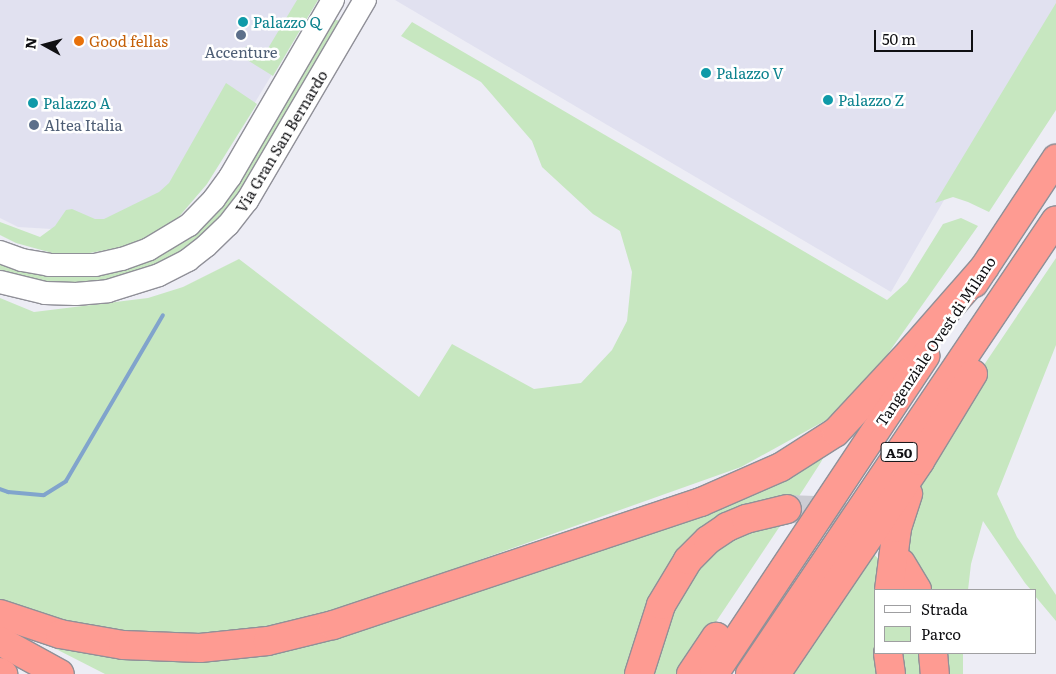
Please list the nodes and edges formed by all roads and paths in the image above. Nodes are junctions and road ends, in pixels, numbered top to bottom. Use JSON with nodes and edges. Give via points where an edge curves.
{"nodes":[{"id":1,"x":333,"y":0,"type":"edge"},
{"id":2,"x":365,"y":0,"type":"edge"},
{"id":3,"x":1056,"y":159,"type":"edge"},
{"id":4,"x":1052,"y":226,"type":"edge"},
{"id":5,"x":2,"y":253,"type":"edge"},
{"id":6,"x":984,"y":268,"type":"junction"},
{"id":7,"x":2,"y":282,"type":"edge"},
{"id":8,"x":913,"y":349,"type":"junction"},
{"id":9,"x":920,"y":461,"type":"junction"},
{"id":10,"x":787,"y":509,"type":"tunnel mouth"},
{"id":11,"x":901,"y":564,"type":"dead end"},
{"id":12,"x":889,"y":589,"type":"edge"},
{"id":13,"x":916,"y":589,"type":"edge"},
{"id":14,"x":0,"y":614,"type":"edge"},
{"id":15,"x":0,"y":641,"type":"edge"},
{"id":16,"x":888,"y":654,"type":"edge"},
{"id":17,"x":933,"y":654,"type":"edge"},
{"id":18,"x":60,"y":674,"type":"edge"},
{"id":19,"x":639,"y":674,"type":"edge"},
{"id":20,"x":691,"y":674,"type":"edge"},
{"id":21,"x":714,"y":674,"type":"edge"},
{"id":22,"x":750,"y":674,"type":"edge"},
{"id":23,"x":776,"y":674,"type":"edge"},
{"id":24,"x":891,"y":674,"type":"edge"},
{"id":25,"x":935,"y":674,"type":"edge"}],
"edges":[{"from":1,"to":5,"type":"main road","name":"Via Gran San Bernardo","via":[[230,177],[209,206],[189,225],[148,249],[104,263],[49,265]]},
{"from":2,"to":7,"type":"main road","name":"Via Gran San Bernardo","via":[[248,201],[228,225],[188,260],[159,275],[108,291],[56,293]]},
{"from":3,"to":6,"type":"highway","name":"Tangenziale Ovest di Milano","number":"A50"},
{"from":4,"to":9,"type":"highway","via":[[980,361]]},
{"from":4,"to":22,"type":"highway","number":"A50"},
{"from":6,"to":8,"type":"highway"},
{"from":6,"to":21,"type":"highway","name":"Tangenziale Ovest di Milano","number":"A50"},
{"from":8,"to":14,"type":"highway","via":[[836,432],[782,467],[693,505],[317,630],[236,646],[159,648],[60,634]]},
{"from":8,"to":20,"type":"highway"},
{"from":9,"to":12,"type":"highway","via":[[897,528]]},
{"from":9,"to":23,"type":"highway"},
{"from":10,"to":19,"type":"highway","via":[[726,527],[688,560],[661,605]]},
{"from":11,"to":13,"type":"highway"},
{"from":15,"to":18,"type":"highway"},
{"from":16,"to":24,"type":"highway"},
{"from":17,"to":25,"type":"highway"}]}
